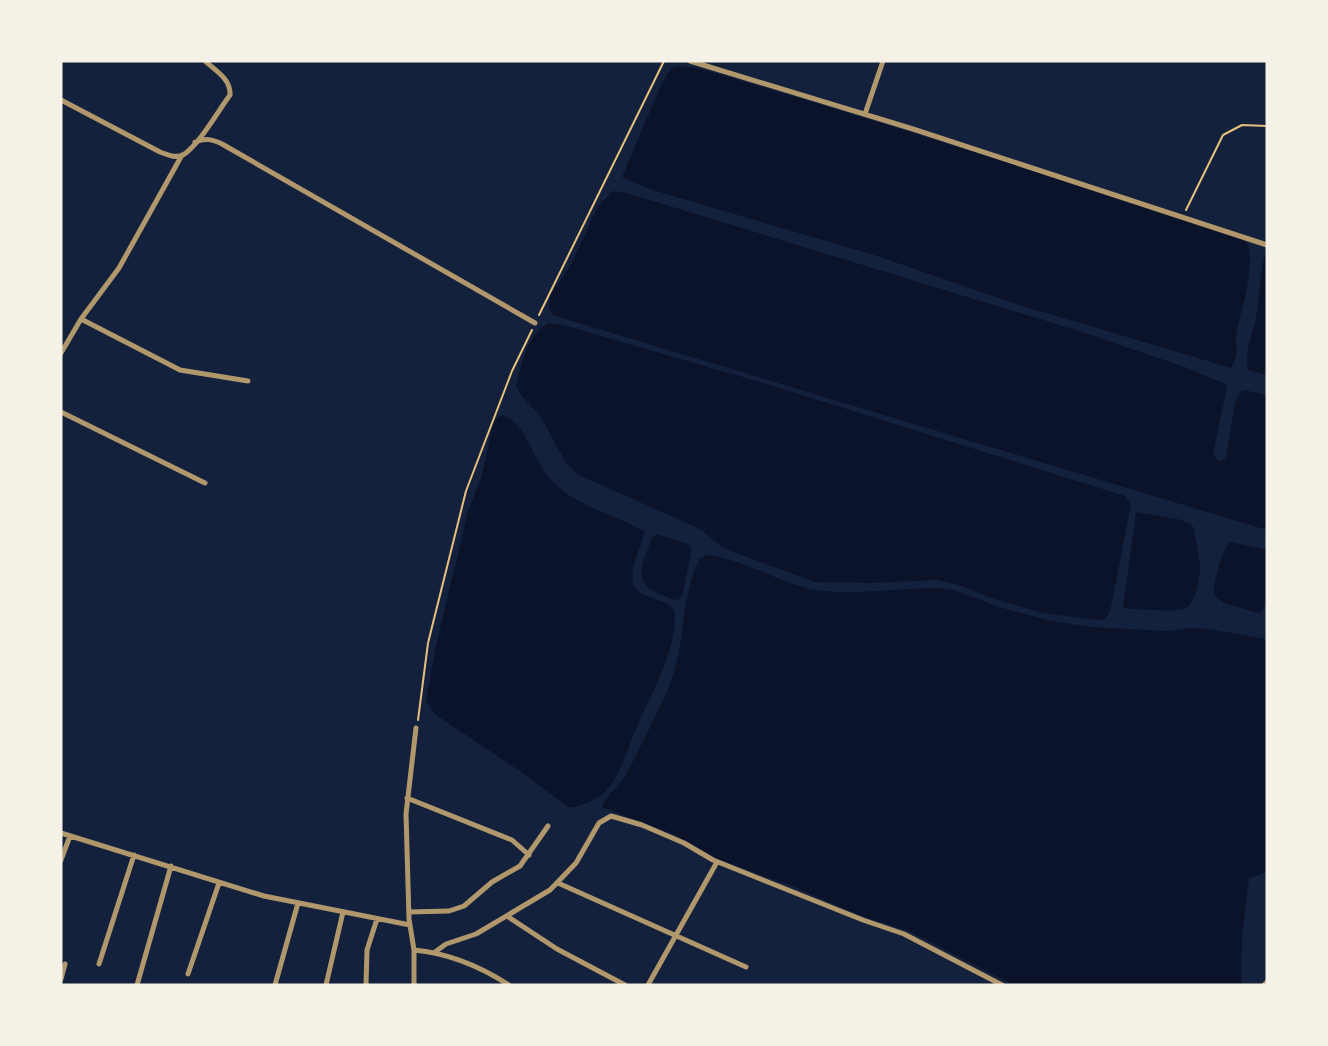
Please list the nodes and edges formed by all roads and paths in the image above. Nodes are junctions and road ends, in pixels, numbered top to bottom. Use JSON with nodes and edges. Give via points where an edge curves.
{"nodes":[{"id":1,"x":205,"y":61,"type":"edge"},
{"id":2,"x":664,"y":61,"type":"edge"},
{"id":3,"x":690,"y":61,"type":"edge"},
{"id":4,"x":883,"y":61,"type":"edge"},
{"id":5,"x":61,"y":100,"type":"edge"},
{"id":6,"x":865,"y":114,"type":"junction"},
{"id":7,"x":1267,"y":126,"type":"edge"},
{"id":8,"x":196,"y":142,"type":"junction"},
{"id":9,"x":182,"y":155,"type":"junction"},
{"id":10,"x":1183,"y":217,"type":"junction"},
{"id":11,"x":1267,"y":244,"type":"edge"},
{"id":12,"x":81,"y":319,"type":"junction"},
{"id":13,"x":535,"y":323,"type":"junction"},
{"id":14,"x":61,"y":353,"type":"edge"},
{"id":15,"x":248,"y":381,"type":"dead end"},
{"id":16,"x":61,"y":412,"type":"edge"},
{"id":17,"x":205,"y":482,"type":"dead end"},
{"id":18,"x":416,"y":728,"type":"joint"},
{"id":19,"x":407,"y":798,"type":"junction"},
{"id":20,"x":548,"y":826,"type":"dead end"},
{"id":21,"x":61,"y":833,"type":"edge"},
{"id":22,"x":70,"y":836,"type":"junction"},
{"id":23,"x":134,"y":855,"type":"junction"},
{"id":24,"x":529,"y":855,"type":"junction"},
{"id":25,"x":61,"y":860,"type":"edge"},
{"id":26,"x":717,"y":862,"type":"junction"},
{"id":27,"x":171,"y":866,"type":"junction"},
{"id":28,"x":219,"y":882,"type":"junction"},
{"id":29,"x":558,"y":883,"type":"junction"},
{"id":30,"x":298,"y":903,"type":"junction"},
{"id":31,"x":344,"y":912,"type":"junction"},
{"id":32,"x":409,"y":912,"type":"junction"},
{"id":33,"x":507,"y":916,"type":"junction"},
{"id":34,"x":377,"y":920,"type":"junction"},
{"id":35,"x":410,"y":925,"type":"junction"},
{"id":36,"x":675,"y":936,"type":"junction"},
{"id":37,"x":414,"y":950,"type":"junction"},
{"id":38,"x":436,"y":952,"type":"junction"},
{"id":39,"x":65,"y":964,"type":"dead end"},
{"id":40,"x":99,"y":964,"type":"dead end"},
{"id":41,"x":746,"y":967,"type":"dead end"},
{"id":42,"x":188,"y":974,"type":"dead end"},
{"id":43,"x":61,"y":979,"type":"edge"},
{"id":44,"x":1267,"y":982,"type":"edge"},
{"id":45,"x":137,"y":985,"type":"edge"},
{"id":46,"x":274,"y":985,"type":"edge"},
{"id":47,"x":326,"y":985,"type":"edge"},
{"id":48,"x":366,"y":985,"type":"edge"},
{"id":49,"x":414,"y":985,"type":"edge"},
{"id":50,"x":509,"y":985,"type":"edge"},
{"id":51,"x":625,"y":985,"type":"edge"},
{"id":52,"x":648,"y":985,"type":"edge"},
{"id":53,"x":1002,"y":985,"type":"edge"},
{"id":54,"x":1264,"y":985,"type":"edge"}],
"edges":[{"from":1,"to":8,"type":"street","via":[[226,80],[230,95]]},
{"from":2,"to":13,"type":"path"},
{"from":3,"to":6,"type":"street"},
{"from":4,"to":6,"type":"street"},
{"from":5,"to":9,"type":"street","via":[[160,152]]},
{"from":6,"to":10,"type":"street"},
{"from":7,"to":10,"type":"path","via":[[1242,125],[1223,135]]},
{"from":8,"to":9,"type":"street"},
{"from":8,"to":13,"type":"street","via":[[203,139],[222,144]]},
{"from":9,"to":12,"type":"street","via":[[119,268]]},
{"from":10,"to":11,"type":"street"},
{"from":12,"to":14,"type":"street"},
{"from":12,"to":15,"type":"street","via":[[180,370]]},
{"from":13,"to":18,"type":"path","via":[[512,371],[466,491],[428,643]]},
{"from":16,"to":17,"type":"street"},
{"from":18,"to":19,"type":"street"},
{"from":19,"to":24,"type":"street","via":[[512,840]]},
{"from":19,"to":32,"type":"street"},
{"from":20,"to":24,"type":"street"},
{"from":21,"to":22,"type":"street"},
{"from":22,"to":23,"type":"street"},
{"from":22,"to":25,"type":"street"},
{"from":23,"to":27,"type":"street"},
{"from":23,"to":40,"type":"street"},
{"from":24,"to":32,"type":"street","via":[[512,872],[492,882],[457,910]]},
{"from":26,"to":29,"type":"street","via":[[684,843],[611,816],[599,823],[576,863]]},
{"from":26,"to":36,"type":"street"},
{"from":26,"to":53,"type":"street","via":[[911,936]]},
{"from":27,"to":28,"type":"street"},
{"from":27,"to":45,"type":"street"},
{"from":28,"to":30,"type":"street"},
{"from":28,"to":42,"type":"street"},
{"from":29,"to":33,"type":"street","via":[[543,896]]},
{"from":29,"to":36,"type":"street"},
{"from":30,"to":31,"type":"street"},
{"from":30,"to":46,"type":"street"},
{"from":31,"to":34,"type":"street"},
{"from":31,"to":47,"type":"street"},
{"from":32,"to":35,"type":"street"},
{"from":33,"to":38,"type":"street","via":[[476,934],[446,944]]},
{"from":33,"to":51,"type":"street","via":[[557,949]]},
{"from":34,"to":35,"type":"street"},
{"from":34,"to":48,"type":"street","via":[[367,950]]},
{"from":35,"to":37,"type":"street"},
{"from":36,"to":41,"type":"street"},
{"from":36,"to":52,"type":"street"},
{"from":37,"to":38,"type":"street"},
{"from":37,"to":49,"type":"street"},
{"from":38,"to":50,"type":"street"},
{"from":39,"to":43,"type":"street"},
{"from":44,"to":54,"type":"street"}]}
